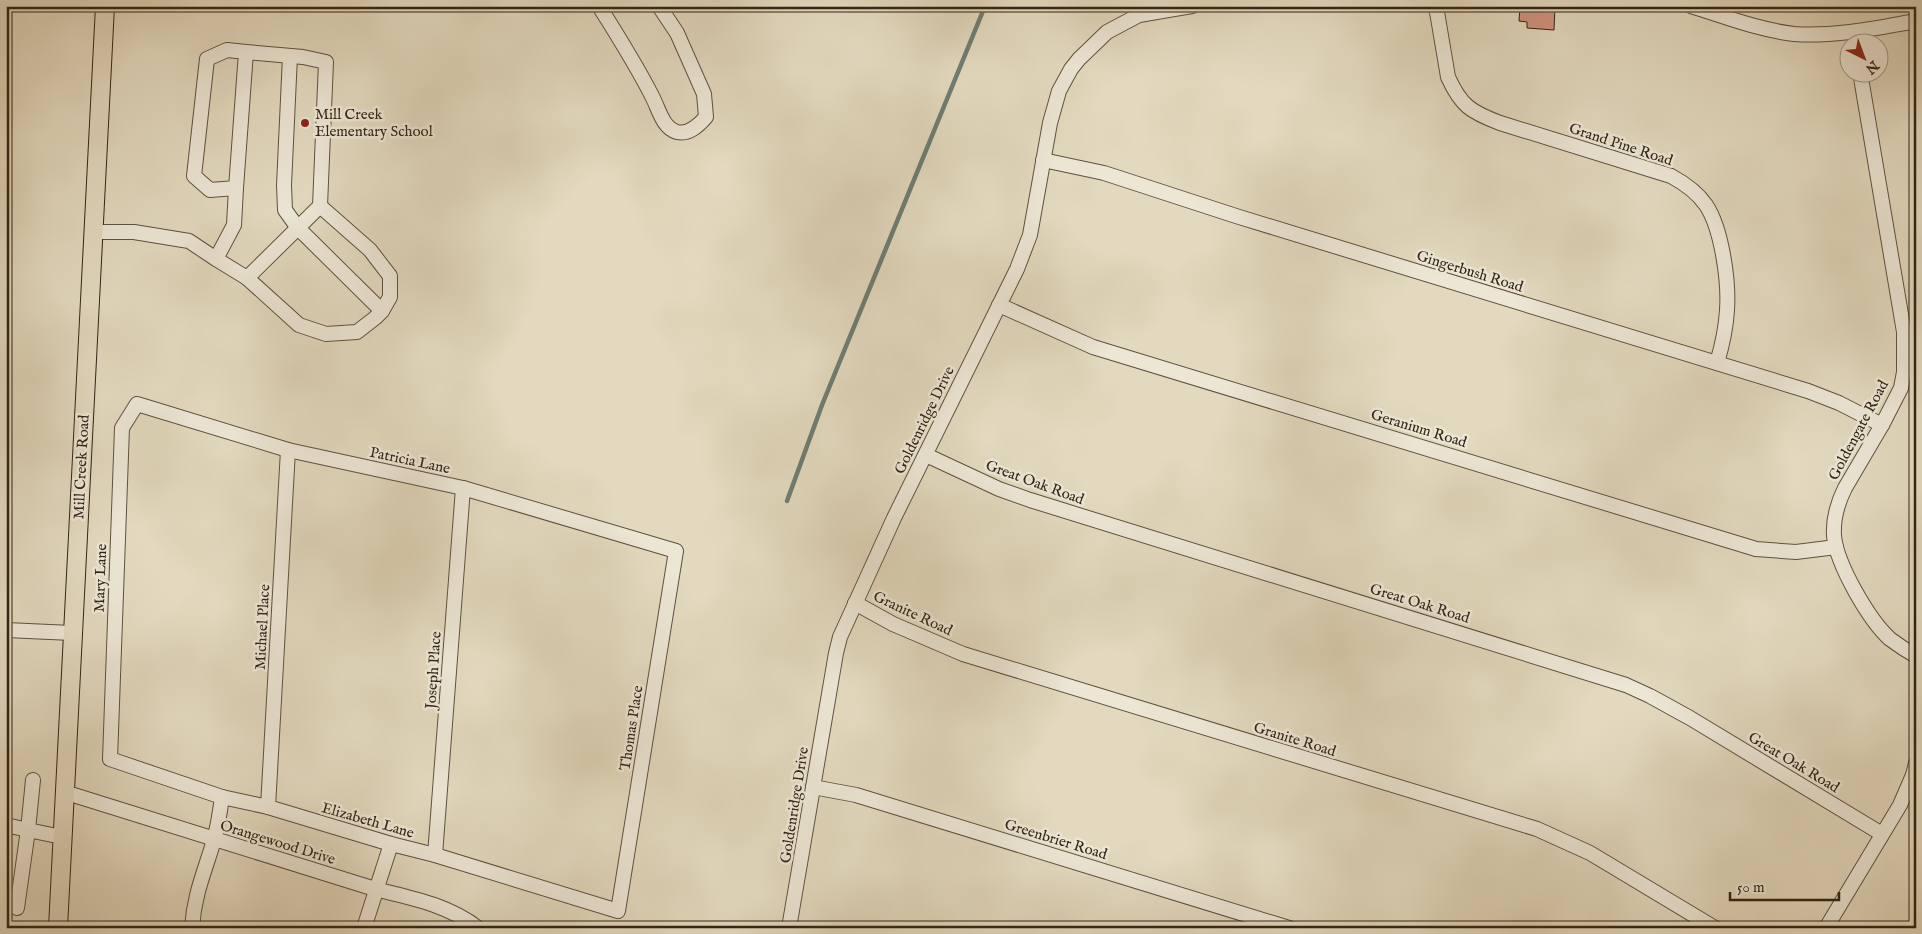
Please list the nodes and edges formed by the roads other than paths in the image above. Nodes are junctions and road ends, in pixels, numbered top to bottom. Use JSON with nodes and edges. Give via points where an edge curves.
{"nodes":[{"id":1,"x":105,"y":6,"type":"edge"},
{"id":2,"x":599,"y":6,"type":"edge"},
{"id":3,"x":660,"y":6,"type":"edge"},
{"id":4,"x":1192,"y":6,"type":"edge"},
{"id":5,"x":1436,"y":6,"type":"edge"},
{"id":6,"x":1691,"y":6,"type":"edge"},
{"id":7,"x":1138,"y":11,"type":"edge"},
{"id":8,"x":1916,"y":22,"type":"edge"},
{"id":9,"x":1875,"y":32,"type":"edge"},
{"id":10,"x":1840,"y":36,"type":"edge"},
{"id":11,"x":246,"y":52,"type":"junction"},
{"id":12,"x":290,"y":56,"type":"junction"},
{"id":13,"x":1862,"y":82,"type":"edge"},
{"id":14,"x":1043,"y":160,"type":"junction"},
{"id":15,"x":236,"y":188,"type":"junction"},
{"id":16,"x":320,"y":206,"type":"junction"},
{"id":17,"x":298,"y":228,"type":"junction"},
{"id":18,"x":93,"y":232,"type":"junction"},
{"id":19,"x":216,"y":259,"type":"junction"},
{"id":20,"x":247,"y":278,"type":"junction"},
{"id":21,"x":999,"y":305,"type":"junction"},
{"id":22,"x":382,"y":311,"type":"junction"},
{"id":23,"x":1716,"y":363,"type":"junction"},
{"id":24,"x":137,"y":404,"type":"joint"},
{"id":25,"x":1882,"y":425,"type":"junction"},
{"id":26,"x":288,"y":450,"type":"junction"},
{"id":27,"x":926,"y":454,"type":"junction"},
{"id":28,"x":463,"y":488,"type":"junction"},
{"id":29,"x":1836,"y":548,"type":"junction"},
{"id":30,"x":676,"y":551,"type":"joint"},
{"id":31,"x":855,"y":604,"type":"junction"},
{"id":32,"x":6,"y":630,"type":"edge"},
{"id":33,"x":72,"y":633,"type":"junction"},
{"id":34,"x":1916,"y":656,"type":"edge"},
{"id":35,"x":110,"y":758,"type":"joint"},
{"id":36,"x":1916,"y":763,"type":"edge"},
{"id":37,"x":33,"y":780,"type":"dead end"},
{"id":38,"x":813,"y":787,"type":"junction"},
{"id":39,"x":64,"y":792,"type":"junction"},
{"id":40,"x":222,"y":797,"type":"junction"},
{"id":41,"x":268,"y":807,"type":"junction"},
{"id":42,"x":6,"y":825,"type":"edge"},
{"id":43,"x":28,"y":830,"type":"junction"},
{"id":44,"x":1882,"y":834,"type":"junction"},
{"id":45,"x":62,"y":836,"type":"junction"},
{"id":46,"x":214,"y":840,"type":"junction"},
{"id":47,"x":391,"y":844,"type":"junction"},
{"id":48,"x":435,"y":855,"type":"junction"},
{"id":49,"x":375,"y":889,"type":"junction"},
{"id":50,"x":17,"y":908,"type":"dead end"},
{"id":51,"x":618,"y":912,"type":"joint"},
{"id":52,"x":58,"y":928,"type":"edge"},
{"id":53,"x":192,"y":928,"type":"edge"},
{"id":54,"x":364,"y":928,"type":"edge"},
{"id":55,"x":478,"y":928,"type":"edge"},
{"id":56,"x":790,"y":928,"type":"edge"},
{"id":57,"x":1289,"y":928,"type":"edge"},
{"id":58,"x":1715,"y":928,"type":"edge"},
{"id":59,"x":1826,"y":928,"type":"edge"}],
"edges":[{"from":1,"to":18,"type":"main road","name":"Mill Creek Road"},
{"from":2,"to":3,"type":"street","via":[[633,59],[665,123],[676,132],[688,131],[699,126],[706,117],[704,94],[677,33]]},
{"from":4,"to":7,"type":"street","name":"Goldenridge Drive"},
{"from":5,"to":23,"type":"street","name":"Grand Pine Road","via":[[1448,76],[1468,108],[1500,123],[1671,176],[1685,184],[1705,204],[1718,231],[1727,289],[1727,310]]},
{"from":6,"to":10,"type":"street","via":[[1765,28]]},
{"from":7,"to":14,"type":"street","name":"Goldenridge Drive","via":[[1108,32],[1071,69],[1059,91]]},
{"from":8,"to":9,"type":"street"},
{"from":11,"to":12,"type":"street"},
{"from":11,"to":15,"type":"street"},
{"from":11,"to":15,"type":"street","via":[[227,50],[207,59],[194,176],[210,190]]},
{"from":12,"to":16,"type":"street","via":[[326,62]]},
{"from":12,"to":17,"type":"street","via":[[284,194],[285,210]]},
{"from":13,"to":25,"type":"street","name":"Goldengate Road","via":[[1905,343],[1900,388]]},
{"from":14,"to":21,"type":"street","name":"Goldenridge Drive","via":[[1030,235]]},
{"from":14,"to":23,"type":"street","name":"Gingerbush Road","via":[[1104,173]]},
{"from":15,"to":19,"type":"street","via":[[234,225]]},
{"from":16,"to":17,"type":"street"},
{"from":16,"to":22,"type":"street","via":[[370,250],[390,276],[390,297]]},
{"from":17,"to":20,"type":"street"},
{"from":17,"to":22,"type":"street"},
{"from":18,"to":19,"type":"street","via":[[134,232],[189,241]]},
{"from":18,"to":33,"type":"main road","name":"Mill Creek Road"},
{"from":19,"to":20,"type":"street"},
{"from":20,"to":22,"type":"street","via":[[299,326],[326,334],[357,332]]},
{"from":21,"to":27,"type":"street","name":"Goldenridge Drive"},
{"from":21,"to":29,"type":"street","name":"Geranium Road","via":[[1093,347],[1756,549],[1796,552]]},
{"from":23,"to":25,"type":"street","name":"Gingerbush Road","via":[[1808,391]]},
{"from":24,"to":26,"type":"street","name":"Patricia Lane"},
{"from":24,"to":35,"type":"street","name":"Mary Lane","via":[[122,428]]},
{"from":25,"to":29,"type":"street","name":"Goldengate Road","via":[[1839,502],[1834,528]]},
{"from":26,"to":28,"type":"street","name":"Patricia Lane"},
{"from":26,"to":41,"type":"street","name":"Michael Place"},
{"from":27,"to":31,"type":"street","name":"Goldenridge Drive"},
{"from":27,"to":44,"type":"street","name":"Great Oak Road","via":[[991,486],[1030,500],[1626,685],[1690,718]]},
{"from":28,"to":30,"type":"street","name":"Patricia Lane"},
{"from":28,"to":48,"type":"street","name":"Joseph Place"},
{"from":29,"to":34,"type":"street","name":"Goldengate Road","via":[[1874,621],[1890,639]]},
{"from":30,"to":51,"type":"street","name":"Thomas Place"},
{"from":31,"to":38,"type":"street","name":"Goldenridge Drive","via":[[836,653]]},
{"from":31,"to":58,"type":"street","name":"Granite Road","via":[[963,654],[1537,829],[1590,853]]},
{"from":32,"to":33,"type":"street"},
{"from":33,"to":39,"type":"main road","name":"Mill Creek Road"},
{"from":35,"to":40,"type":"street","name":"Elizabeth Lane"},
{"from":36,"to":44,"type":"street","via":[[1900,805]]},
{"from":37,"to":43,"type":"street"},
{"from":38,"to":56,"type":"street","name":"Goldenridge Drive"},
{"from":38,"to":57,"type":"street","name":"Greenbrier Road","via":[[856,795]]},
{"from":39,"to":45,"type":"main road","name":"Mill Creek Road"},
{"from":39,"to":46,"type":"street","name":"Orangewood Drive"},
{"from":40,"to":41,"type":"street","name":"Elizabeth Lane"},
{"from":40,"to":46,"type":"street"},
{"from":41,"to":47,"type":"street","name":"Elizabeth Lane"},
{"from":42,"to":43,"type":"street"},
{"from":43,"to":45,"type":"street"},
{"from":43,"to":50,"type":"street"},
{"from":44,"to":59,"type":"street"},
{"from":45,"to":52,"type":"main road","name":"Mill Creek Road"},
{"from":46,"to":49,"type":"street","name":"Orangewood Drive"},
{"from":46,"to":53,"type":"street","via":[[198,886]]},
{"from":47,"to":48,"type":"street","name":"Elizabeth Lane"},
{"from":47,"to":49,"type":"street"},
{"from":48,"to":51,"type":"street","name":"Elizabeth Lane"},
{"from":49,"to":54,"type":"street"},
{"from":49,"to":55,"type":"street","name":"Orangewood Drive","via":[[446,908]]}]}
